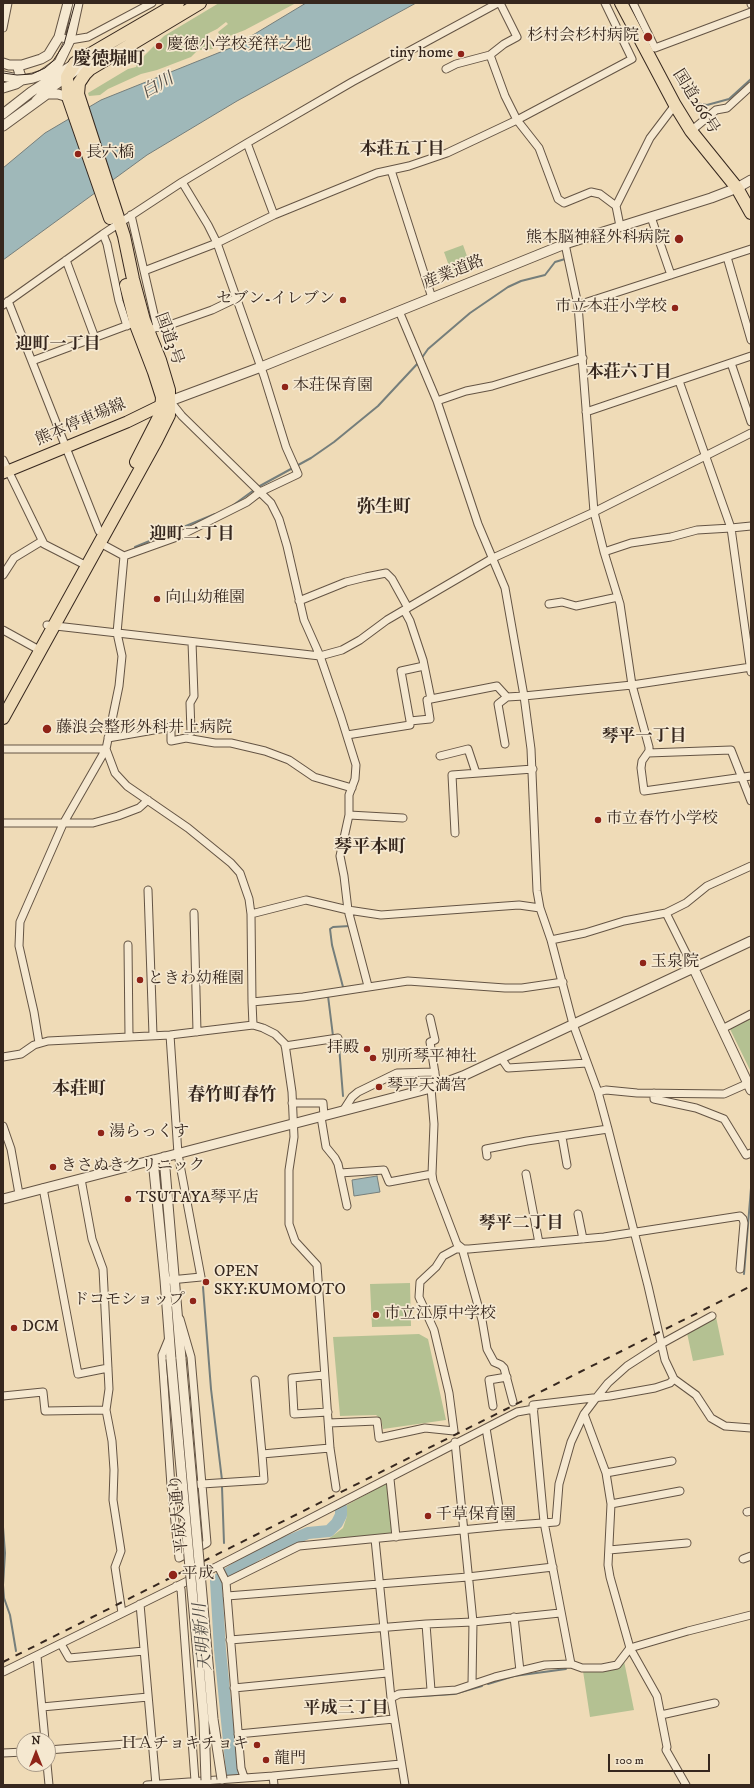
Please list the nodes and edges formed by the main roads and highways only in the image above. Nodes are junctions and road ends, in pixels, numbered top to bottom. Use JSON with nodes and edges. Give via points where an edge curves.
{"nodes":[{"id":1,"x":178,"y":3,"type":"edge"},
{"id":2,"x":200,"y":3,"type":"edge"},
{"id":3,"x":621,"y":3,"type":"edge"},
{"id":4,"x":70,"y":89,"type":"junction"},
{"id":5,"x":751,"y":213,"type":"edge"},
{"id":6,"x":112,"y":228,"type":"junction"},
{"id":7,"x":166,"y":403,"type":"junction"},
{"id":8,"x":6,"y":471,"type":"edge"},
{"id":9,"x":83,"y":564,"type":"junction"},
{"id":10,"x":38,"y":649,"type":"junction"},
{"id":11,"x":3,"y":706,"type":"edge"},
{"id":12,"x":3,"y":718,"type":"edge"}],
"edges":[{"from":1,"to":4,"type":"highway","via":[[75,63]]},
{"from":2,"to":4,"type":"highway","via":[[85,74],[79,83]]},
{"from":3,"to":5,"type":"highway","name":"国道266号","via":[[675,106],[691,131],[737,188]]},
{"from":4,"to":6,"type":"highway","name":"国道3号","via":[[113,213]]},
{"from":6,"to":7,"type":"highway","name":"国道3号","via":[[131,324]]},
{"from":6,"to":7,"type":"highway","name":"国道3号","via":[[133,279],[144,320],[152,329],[169,390]]},
{"from":7,"to":8,"type":"main road","name":"熊本停車場線","via":[[127,422]]},
{"from":7,"to":9,"type":"highway","name":"国道3号"},
{"from":7,"to":9,"type":"highway","name":"国道3号","via":[[169,415],[160,435],[100,543]]},
{"from":9,"to":10,"type":"highway","name":"国道3号"},
{"from":10,"to":11,"type":"highway","name":"国道3号"},
{"from":10,"to":12,"type":"highway","name":"国道3号"}]}
